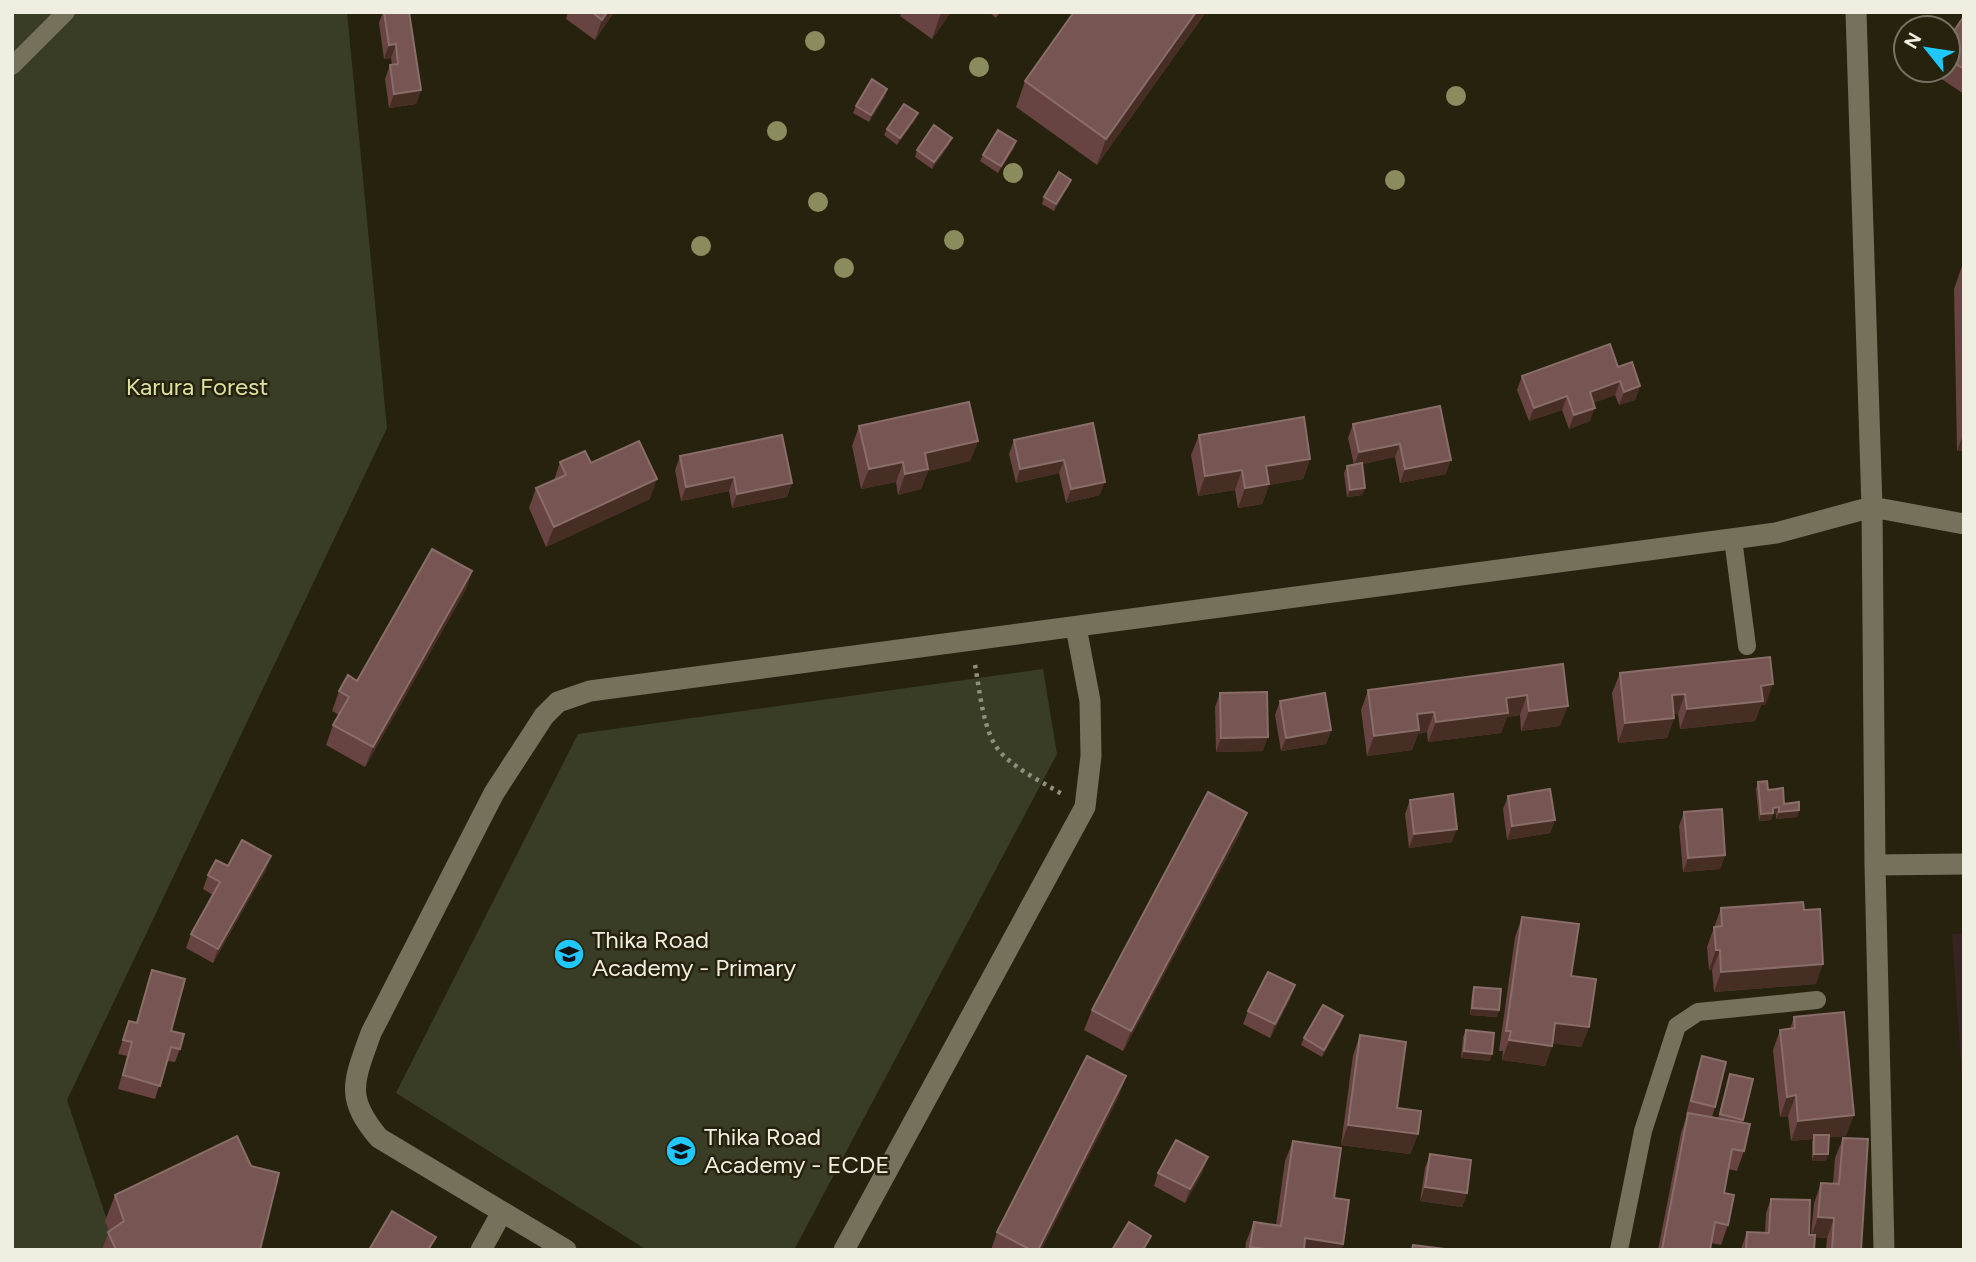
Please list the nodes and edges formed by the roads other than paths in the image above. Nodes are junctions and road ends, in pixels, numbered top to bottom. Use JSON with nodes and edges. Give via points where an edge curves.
{"nodes":[{"id":1,"x":66,"y":12,"type":"edge"},
{"id":2,"x":1856,"y":12,"type":"edge"},
{"id":3,"x":12,"y":66,"type":"edge"},
{"id":4,"x":1872,"y":507,"type":"junction"},
{"id":5,"x":1964,"y":524,"type":"edge"},
{"id":6,"x":1733,"y":539,"type":"junction"},
{"id":7,"x":1076,"y":628,"type":"junction"},
{"id":8,"x":1747,"y":646,"type":"dead end"},
{"id":9,"x":1964,"y":864,"type":"edge"},
{"id":10,"x":1875,"y":865,"type":"junction"},
{"id":11,"x":1817,"y":1000,"type":"dead end"},
{"id":12,"x":502,"y":1212,"type":"junction"},
{"id":13,"x":481,"y":1250,"type":"edge"},
{"id":14,"x":566,"y":1250,"type":"edge"},
{"id":15,"x":844,"y":1250,"type":"edge"},
{"id":16,"x":1619,"y":1250,"type":"edge"},
{"id":17,"x":1884,"y":1250,"type":"edge"}],
"edges":[{"from":1,"to":3,"type":"lane"},
{"from":2,"to":4,"type":"street"},
{"from":4,"to":5,"type":"street"},
{"from":4,"to":6,"type":"street","via":[[1776,533]]},
{"from":4,"to":10,"type":"street"},
{"from":6,"to":7,"type":"street"},
{"from":6,"to":8,"type":"lane"},
{"from":7,"to":12,"type":"street","via":[[590,691],[558,702],[544,716],[494,793],[371,1034],[356,1073],[355,1098],[362,1118],[379,1138]]},
{"from":7,"to":15,"type":"street","via":[[1090,701],[1085,807]]},
{"from":9,"to":10,"type":"street"},
{"from":10,"to":17,"type":"street"},
{"from":11,"to":16,"type":"lane","via":[[1698,1012],[1677,1026],[1643,1131]]},
{"from":12,"to":13,"type":"street"},
{"from":12,"to":14,"type":"street"}]}
